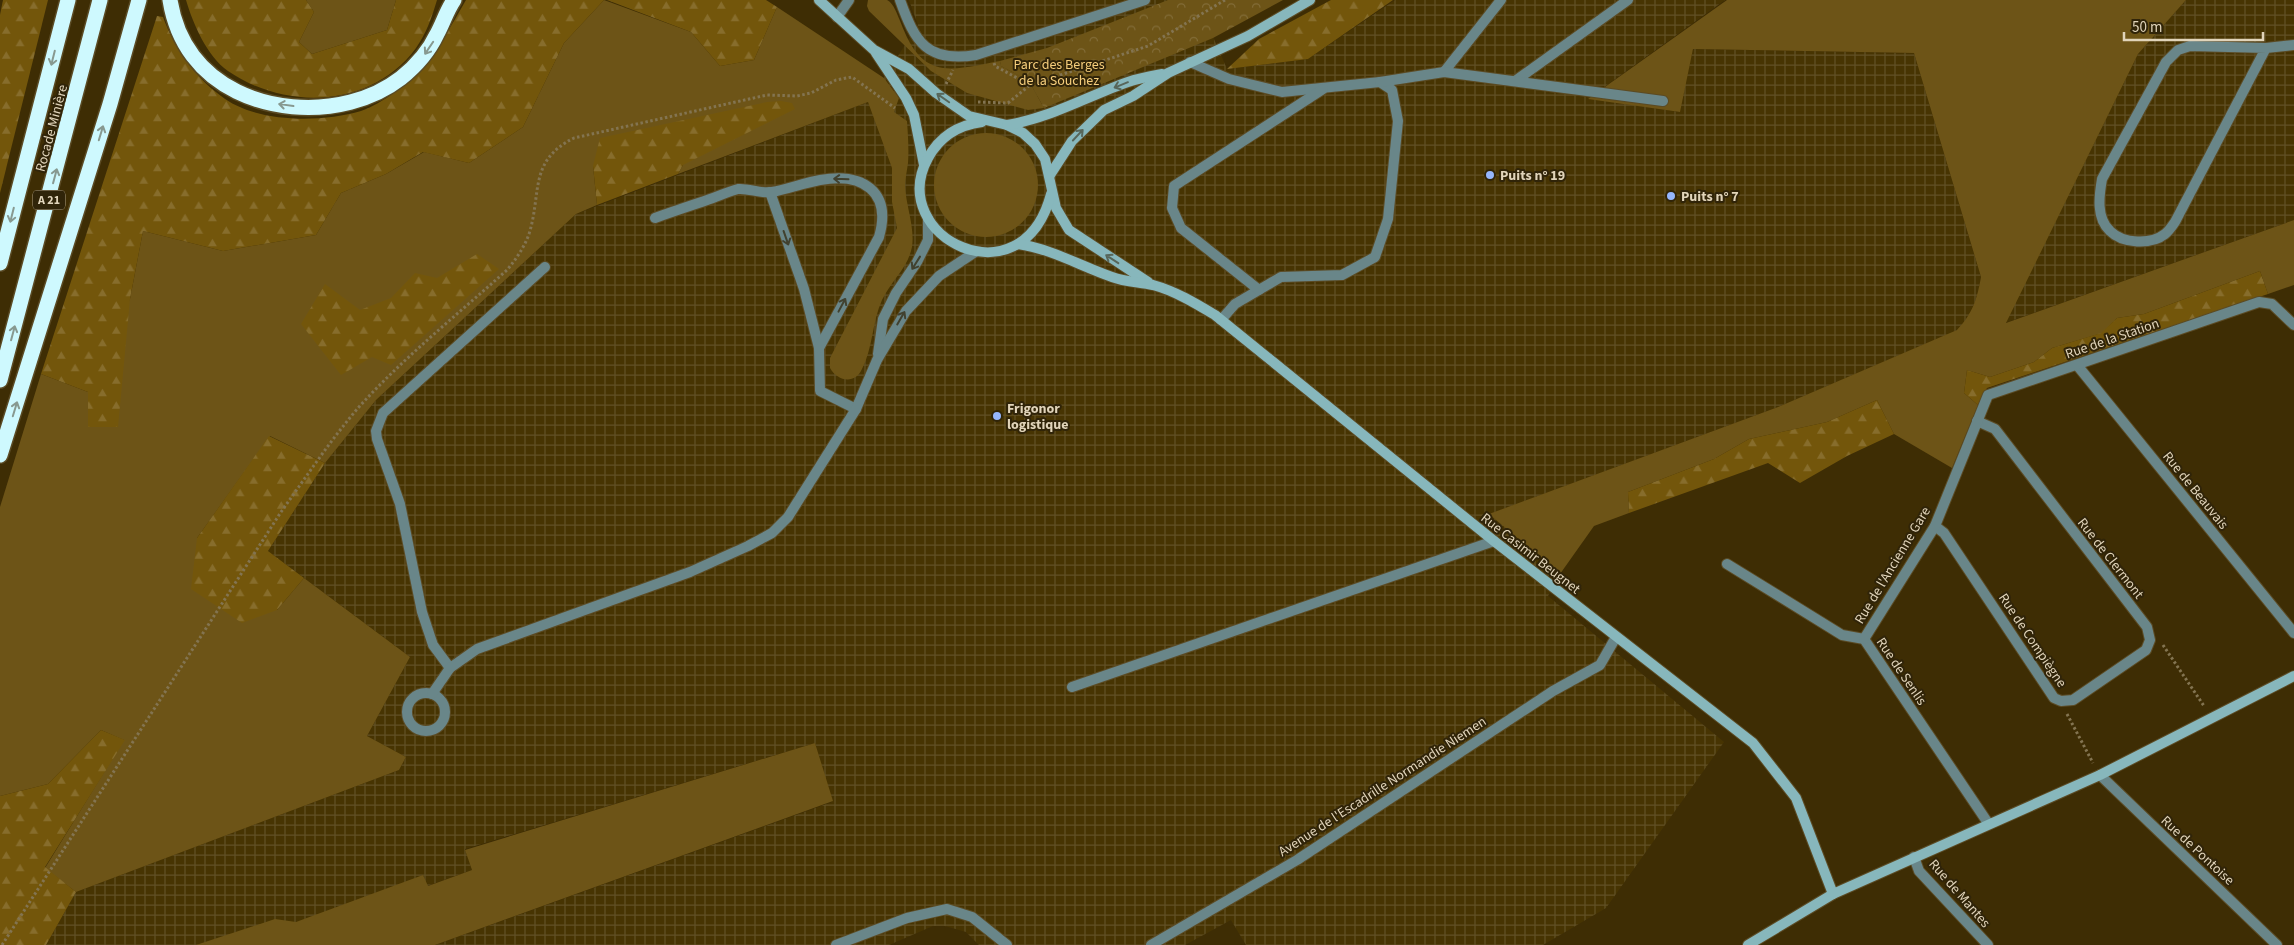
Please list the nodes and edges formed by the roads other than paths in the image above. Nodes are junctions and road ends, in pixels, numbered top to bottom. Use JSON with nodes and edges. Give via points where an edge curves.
{"nodes":[{"id":1,"x":68,"y":0,"type":"edge"},
{"id":2,"x":100,"y":0,"type":"edge"},
{"id":3,"x":139,"y":0,"type":"edge"},
{"id":4,"x":170,"y":0,"type":"edge"},
{"id":5,"x":818,"y":0,"type":"edge"},
{"id":6,"x":849,"y":0,"type":"edge"},
{"id":7,"x":900,"y":0,"type":"edge"},
{"id":8,"x":1145,"y":0,"type":"edge"},
{"id":9,"x":1310,"y":0,"type":"edge"},
{"id":10,"x":1501,"y":0,"type":"edge"},
{"id":11,"x":1628,"y":0,"type":"edge"},
{"id":12,"x":452,"y":2,"type":"edge"},
{"id":13,"x":837,"y":17,"type":"junction"},
{"id":14,"x":2294,"y":45,"type":"edge"},
{"id":15,"x":2266,"y":48,"type":"junction"},
{"id":16,"x":874,"y":50,"type":"junction"},
{"id":17,"x":1190,"y":62,"type":"junction"},
{"id":18,"x":1444,"y":72,"type":"junction"},
{"id":19,"x":1168,"y":73,"type":"junction"},
{"id":20,"x":1515,"y":81,"type":"junction"},
{"id":21,"x":1380,"y":82,"type":"junction"},
{"id":22,"x":1326,"y":87,"type":"junction"},
{"id":23,"x":1663,"y":101,"type":"dead end"},
{"id":24,"x":986,"y":121,"type":"junction"},
{"id":25,"x":1007,"y":125,"type":"junction"},
{"id":26,"x":924,"y":165,"type":"junction"},
{"id":27,"x":1050,"y":175,"type":"junction"},
{"id":28,"x":770,"y":192,"type":"junction"},
{"id":29,"x":1051,"y":192,"type":"junction"},
{"id":30,"x":655,"y":218,"type":"dead end"},
{"id":31,"x":928,"y":218,"type":"junction"},
{"id":32,"x":1018,"y":244,"type":"junction"},
{"id":33,"x":974,"y":252,"type":"junction"},
{"id":34,"x":0,"y":262,"type":"edge"},
{"id":35,"x":545,"y":267,"type":"dead end"},
{"id":36,"x":1153,"y":285,"type":"junction"},
{"id":37,"x":1259,"y":290,"type":"junction"},
{"id":38,"x":1221,"y":320,"type":"junction"},
{"id":39,"x":2294,"y":325,"type":"edge"},
{"id":40,"x":819,"y":348,"type":"junction"},
{"id":41,"x":877,"y":360,"type":"junction"},
{"id":42,"x":2077,"y":365,"type":"junction"},
{"id":43,"x":0,"y":380,"type":"edge"},
{"id":44,"x":856,"y":409,"type":"junction"},
{"id":45,"x":1977,"y":421,"type":"junction"},
{"id":46,"x":0,"y":455,"type":"edge"},
{"id":47,"x":1935,"y":526,"type":"junction"},
{"id":48,"x":1494,"y":541,"type":"junction"},
{"id":49,"x":1727,"y":564,"type":"dead end"},
{"id":50,"x":2294,"y":633,"type":"edge"},
{"id":51,"x":1616,"y":637,"type":"junction"},
{"id":52,"x":1864,"y":640,"type":"junction"},
{"id":53,"x":450,"y":668,"type":"junction"},
{"id":54,"x":2294,"y":676,"type":"edge"},
{"id":55,"x":1072,"y":687,"type":"dead end"},
{"id":56,"x":432,"y":694,"type":"dead end"},
{"id":57,"x":2061,"y":702,"type":"joint"},
{"id":58,"x":2100,"y":775,"type":"junction"},
{"id":59,"x":1988,"y":823,"type":"junction"},
{"id":60,"x":1914,"y":857,"type":"junction"},
{"id":61,"x":1833,"y":894,"type":"junction"},
{"id":62,"x":836,"y":945,"type":"edge"},
{"id":63,"x":1007,"y":945,"type":"edge"},
{"id":64,"x":1151,"y":945,"type":"edge"},
{"id":65,"x":1748,"y":945,"type":"edge"},
{"id":66,"x":1988,"y":945,"type":"edge"},
{"id":67,"x":2277,"y":945,"type":"edge"}],
"edges":[{"from":1,"to":34,"type":"highway","name":"Rocade Minière","number":"A 21","one_way":true},
{"from":43,"to":2,"type":"highway","name":"Rocade Minière","number":"A 21","one_way":true},
{"from":46,"to":3,"type":"highway","one_way":true,"via":[[110,104]]},
{"from":12,"to":4,"type":"highway","one_way":true,"via":[[421,60],[400,78],[357,101],[311,108],[269,103],[244,94],[209,71],[194,56],[180,34]]},
{"from":5,"to":13,"type":"main road"},
{"from":6,"to":13,"type":"street"},
{"from":7,"to":8,"type":"street","via":[[919,42],[942,56],[959,58]]},
{"from":9,"to":17,"type":"main road","via":[[1248,36]]},
{"from":10,"to":18,"type":"street"},
{"from":11,"to":20,"type":"street"},
{"from":13,"to":16,"type":"main road"},
{"from":14,"to":15,"type":"street"},
{"from":15,"to":15,"type":"street","via":[[2190,46],[2178,50],[2166,62],[2102,179],[2098,196],[2101,216],[2110,231],[2128,241],[2164,235],[2175,222]]},
{"from":24,"to":16,"type":"main road","one_way":true,"via":[[969,116],[908,69]]},
{"from":16,"to":26,"type":"main road","via":[[914,115]]},
{"from":17,"to":19,"type":"main road"},
{"from":17,"to":22,"type":"street","via":[[1229,80],[1282,92]]},
{"from":18,"to":20,"type":"street"},
{"from":18,"to":21,"type":"street"},
{"from":19,"to":25,"type":"main road","one_way":true,"via":[[1130,81],[1026,122]]},
{"from":27,"to":19,"type":"main road","one_way":true,"via":[[1072,141],[1104,110]]},
{"from":20,"to":23,"type":"street"},
{"from":21,"to":22,"type":"street"},
{"from":21,"to":37,"type":"street","via":[[1392,90],[1398,120],[1388,219],[1375,257],[1342,275],[1281,277]]},
{"from":22,"to":37,"type":"street","via":[[1174,186],[1172,208],[1181,228]]},
{"from":24,"to":25,"type":"main road"},
{"from":24,"to":26,"type":"main road","via":[[966,124],[948,133],[934,147]]},
{"from":25,"to":27,"type":"main road","via":[[1023,132],[1035,144]]},
{"from":26,"to":31,"type":"main road","via":[[920,183]]},
{"from":27,"to":29,"type":"main road"},
{"from":28,"to":30,"type":"street","via":[[739,189]]},
{"from":28,"to":40,"type":"street","one_way":true,"via":[[804,288]]},
{"from":40,"to":28,"type":"street","one_way":true,"via":[[879,238],[883,223],[882,207],[870,187],[841,178]]},
{"from":29,"to":32,"type":"main road","via":[[1046,213],[1035,230]]},
{"from":36,"to":29,"type":"main road","one_way":true,"via":[[1069,230]]},
{"from":31,"to":33,"type":"main road","via":[[940,234]]},
{"from":31,"to":41,"type":"street","one_way":true,"via":[[928,240],[883,319]]},
{"from":32,"to":33,"type":"main road","via":[[1005,250]]},
{"from":32,"to":36,"type":"main road","via":[[1038,246],[1113,278]]},
{"from":41,"to":33,"type":"street","one_way":true,"via":[[906,311],[926,287]]},
{"from":35,"to":53,"type":"street","via":[[382,413],[376,431],[400,504],[422,612],[433,645]]},
{"from":36,"to":38,"type":"main road","name":"Rue Casimir Beugnet","via":[[1178,294]]},
{"from":37,"to":38,"type":"street","via":[[1235,304]]},
{"from":38,"to":48,"type":"main road","name":"Rue Casimir Beugnet"},
{"from":39,"to":42,"type":"street","name":"Rue de la Station","via":[[2272,304],[2259,302]]},
{"from":40,"to":44,"type":"street","via":[[820,391]]},
{"from":41,"to":44,"type":"street"},
{"from":42,"to":45,"type":"street","name":"Rue de la Station","via":[[1988,395]]},
{"from":42,"to":50,"type":"street","name":"Rue de Beauvais"},
{"from":44,"to":53,"type":"street","via":[[788,517],[772,533],[690,572],[477,649]]},
{"from":45,"to":47,"type":"street","name":"Rue de l'Ancienne Gare"},
{"from":45,"to":57,"type":"street","name":"Rue de Clermont","via":[[1995,429],[2147,627],[2150,640],[2146,650],[2073,700]]},
{"from":47,"to":52,"type":"street","name":"Rue de l'Ancienne Gare"},
{"from":47,"to":57,"type":"street","name":"Rue de Compiègne","via":[[1944,533],[2054,698]]},
{"from":48,"to":51,"type":"main road","name":"Rue Casimir Beugnet"},
{"from":48,"to":55,"type":"street"},
{"from":49,"to":52,"type":"street","name":"Rue de Senlis","via":[[1842,635]]},
{"from":51,"to":61,"type":"main road","name":"Rue Casimir Beugnet","via":[[1753,743],[1796,798]]},
{"from":51,"to":64,"type":"street","name":"Avenue de l'Escadrille Normandie Niemen","via":[[1600,665],[1553,691],[1297,860]]},
{"from":52,"to":59,"type":"street","name":"Rue de Senlis"},
{"from":53,"to":56,"type":"street"},
{"from":54,"to":58,"type":"main road"},
{"from":58,"to":59,"type":"main road"},
{"from":58,"to":67,"type":"street","name":"Rue de Pontoise"},
{"from":59,"to":60,"type":"main road"},
{"from":60,"to":61,"type":"main road"},
{"from":60,"to":66,"type":"street","name":"Rue de Mantes","via":[[1920,871]]},
{"from":61,"to":65,"type":"main road"},
{"from":62,"to":63,"type":"street","via":[[907,918],[947,908],[972,917]]}]}
